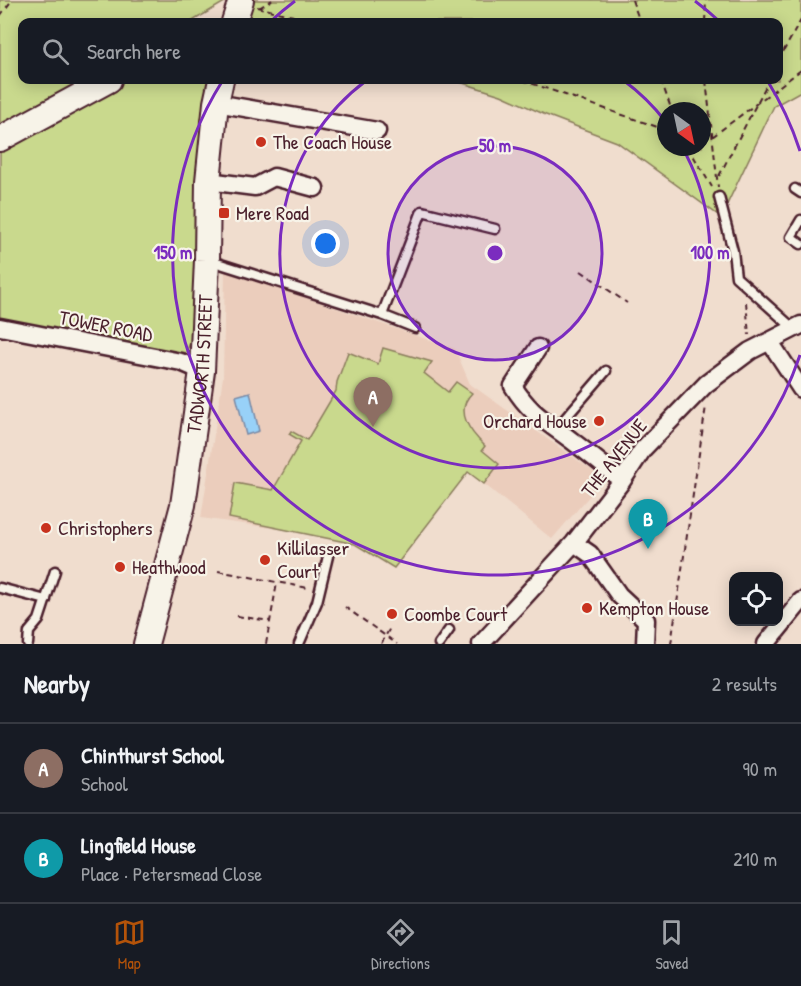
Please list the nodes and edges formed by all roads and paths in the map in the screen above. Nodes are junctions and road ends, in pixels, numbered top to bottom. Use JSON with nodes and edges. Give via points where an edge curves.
{"nodes":[{"id":1,"x":12,"y":0,"type":"edge"},
{"id":2,"x":272,"y":0,"type":"edge"},
{"id":3,"x":632,"y":0,"type":"edge"},
{"id":4,"x":706,"y":0,"type":"edge"},
{"id":5,"x":243,"y":8,"type":"edge"},
{"id":6,"x":0,"y":16,"type":"edge"},
{"id":7,"x":296,"y":18,"type":"edge"},
{"id":8,"x":639,"y":18,"type":"edge"},
{"id":9,"x":705,"y":18,"type":"edge"},
{"id":10,"x":801,"y":20,"type":"edge"},
{"id":11,"x":783,"y":52,"type":"edge"},
{"id":12,"x":801,"y":70,"type":"edge"},
{"id":13,"x":102,"y":84,"type":"edge"},
{"id":14,"x":220,"y":84,"type":"edge"},
{"id":15,"x":534,"y":84,"type":"edge"},
{"id":16,"x":662,"y":84,"type":"edge"},
{"id":17,"x":706,"y":84,"type":"edge"},
{"id":18,"x":767,"y":84,"type":"edge"},
{"id":19,"x":669,"y":102,"type":"edge"},
{"id":20,"x":216,"y":104,"type":"junction"},
{"id":21,"x":754,"y":107,"type":"junction"},
{"id":22,"x":657,"y":127,"type":"edge"},
{"id":23,"x":377,"y":131,"type":"dead end"},
{"id":24,"x":712,"y":137,"type":"junction"},
{"id":25,"x":0,"y":139,"type":"edge"},
{"id":26,"x":693,"y":156,"type":"edge"},
{"id":27,"x":718,"y":178,"type":"junction"},
{"id":28,"x":208,"y":181,"type":"junction"},
{"id":29,"x":315,"y":188,"type":"dead end"},
{"id":30,"x":718,"y":197,"type":"junction"},
{"id":31,"x":801,"y":220,"type":"edge"},
{"id":32,"x":495,"y":229,"type":"dead end"},
{"id":33,"x":801,"y":244,"type":"edge"},
{"id":34,"x":207,"y":260,"type":"junction"},
{"id":35,"x":581,"y":271,"type":"dead end"},
{"id":36,"x":736,"y":277,"type":"junction"},
{"id":37,"x":627,"y":303,"type":"dead end"},
{"id":38,"x":382,"y":315,"type":"junction"},
{"id":39,"x":0,"y":327,"type":"edge"},
{"id":40,"x":797,"y":327,"type":"edge"},
{"id":41,"x":415,"y":328,"type":"dead end"},
{"id":42,"x":770,"y":342,"type":"junction"},
{"id":43,"x":538,"y":348,"type":"dead end"},
{"id":44,"x":750,"y":351,"type":"junction"},
{"id":45,"x":202,"y":371,"type":"junction"},
{"id":46,"x":606,"y":371,"type":"dead end"},
{"id":47,"x":706,"y":384,"type":"junction"},
{"id":48,"x":801,"y":389,"type":"edge"},
{"id":49,"x":556,"y":429,"type":"junction"},
{"id":50,"x":622,"y":481,"type":"junction"},
{"id":51,"x":574,"y":543,"type":"junction"},
{"id":52,"x":329,"y":552,"type":"dead end"},
{"id":53,"x":55,"y":571,"type":"dead end"},
{"id":54,"x":218,"y":571,"type":"dead end"},
{"id":55,"x":277,"y":583,"type":"junction"},
{"id":56,"x":0,"y":588,"type":"edge"},
{"id":57,"x":319,"y":590,"type":"junction"},
{"id":58,"x":46,"y":600,"type":"junction"},
{"id":59,"x":801,"y":601,"type":"edge"},
{"id":60,"x":345,"y":607,"type":"dead end"},
{"id":61,"x":237,"y":616,"type":"dead end"},
{"id":62,"x":270,"y":621,"type":"junction"},
{"id":63,"x":390,"y":628,"type":"dead end"},
{"id":64,"x":449,"y":630,"type":"dead end"},
{"id":65,"x":385,"y":636,"type":"junction"},
{"id":66,"x":28,"y":644,"type":"edge"},
{"id":67,"x":146,"y":644,"type":"edge"},
{"id":68,"x":266,"y":644,"type":"edge"},
{"id":69,"x":299,"y":644,"type":"edge"},
{"id":70,"x":381,"y":644,"type":"edge"},
{"id":71,"x":397,"y":644,"type":"edge"},
{"id":72,"x":439,"y":644,"type":"edge"},
{"id":73,"x":481,"y":644,"type":"edge"},
{"id":74,"x":645,"y":644,"type":"edge"},
{"id":75,"x":671,"y":644,"type":"edge"},
{"id":76,"x":766,"y":644,"type":"edge"}],
"edges":[{"from":1,"to":6,"type":"path"},
{"from":2,"to":5,"type":"path"},
{"from":3,"to":8,"type":"path"},
{"from":4,"to":9,"type":"path"},
{"from":5,"to":7,"type":"path"},
{"from":10,"to":11,"type":"path"},
{"from":12,"to":21,"type":"path"},
{"from":13,"to":25,"type":"main road"},
{"from":14,"to":20,"type":"main road","name":"TADWORTH STREET"},
{"from":15,"to":22,"type":"path"},
{"from":16,"to":19,"type":"path"},
{"from":17,"to":24,"type":"path"},
{"from":18,"to":21,"type":"path"},
{"from":20,"to":23,"type":"street"},
{"from":20,"to":28,"type":"main road","name":"TADWORTH STREET"},
{"from":21,"to":24,"type":"path"},
{"from":21,"to":27,"type":"path"},
{"from":24,"to":27,"type":"path"},
{"from":26,"to":30,"type":"path"},
{"from":27,"to":30,"type":"path"},
{"from":28,"to":29,"type":"street","via":[[255,187],[274,177]]},
{"from":28,"to":34,"type":"main road","name":"TADWORTH STREET"},
{"from":30,"to":36,"type":"lane"},
{"from":31,"to":33,"type":"lane","via":[[791,237]]},
{"from":32,"to":38,"type":"lane","via":[[422,211]]},
{"from":34,"to":38,"type":"lane"},
{"from":34,"to":45,"type":"main road","name":"TADWORTH STREET"},
{"from":35,"to":37,"type":"path"},
{"from":36,"to":40,"type":"lane"},
{"from":36,"to":44,"type":"path","via":[[746,302]]},
{"from":38,"to":41,"type":"lane"},
{"from":39,"to":45,"type":"street","name":"TOWER ROAD","via":[[181,362]]},
{"from":40,"to":42,"type":"street","name":"THE AVENUE"},
{"from":42,"to":44,"type":"street","name":"THE AVENUE"},
{"from":42,"to":48,"type":"street"},
{"from":43,"to":49,"type":"street","via":[[513,386],[535,415]]},
{"from":44,"to":47,"type":"street","name":"THE AVENUE"},
{"from":45,"to":67,"type":"main road","name":"TADWORTH STREET","via":[[183,505]]},
{"from":46,"to":49,"type":"lane"},
{"from":47,"to":50,"type":"street","name":"THE AVENUE","via":[[643,450]]},
{"from":47,"to":75,"type":"path"},
{"from":49,"to":50,"type":"street"},
{"from":50,"to":51,"type":"street","name":"THE AVENUE"},
{"from":51,"to":73,"type":"street","name":"THE AVENUE"},
{"from":51,"to":74,"type":"street","via":[[590,554],[619,595],[646,620]]},
{"from":52,"to":57,"type":"lane"},
{"from":53,"to":58,"type":"lane"},
{"from":54,"to":55,"type":"path"},
{"from":55,"to":57,"type":"path"},
{"from":55,"to":62,"type":"path"},
{"from":56,"to":58,"type":"lane"},
{"from":57,"to":69,"type":"lane"},
{"from":58,"to":66,"type":"lane","via":[[39,620],[29,632]]},
{"from":59,"to":76,"type":"street"},
{"from":60,"to":65,"type":"path"},
{"from":61,"to":62,"type":"path"},
{"from":62,"to":68,"type":"path"},
{"from":63,"to":65,"type":"path"},
{"from":64,"to":72,"type":"lane"},
{"from":65,"to":70,"type":"path"},
{"from":65,"to":71,"type":"path"}]}
